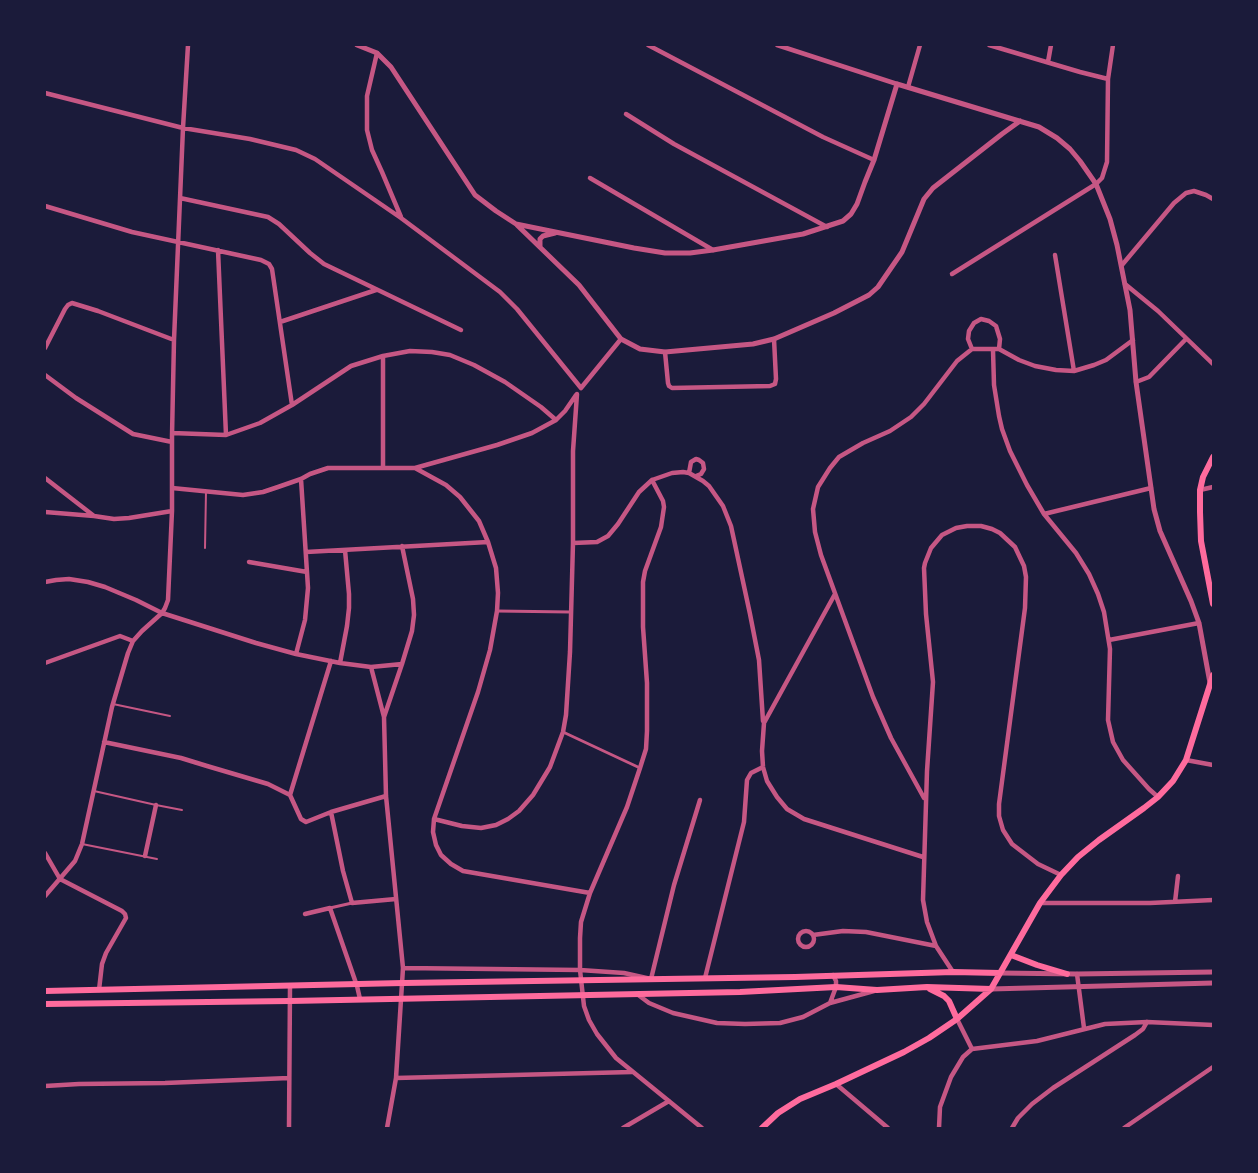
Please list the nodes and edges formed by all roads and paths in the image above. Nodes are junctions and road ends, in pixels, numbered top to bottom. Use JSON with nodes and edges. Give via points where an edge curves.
{"nodes":[{"id":1,"x":188,"y":45,"type":"edge"},
{"id":2,"x":357,"y":45,"type":"edge"},
{"id":3,"x":648,"y":45,"type":"edge"},
{"id":4,"x":777,"y":45,"type":"edge"},
{"id":5,"x":920,"y":45,"type":"edge"},
{"id":6,"x":989,"y":45,"type":"edge"},
{"id":7,"x":1051,"y":45,"type":"edge"},
{"id":8,"x":1113,"y":45,"type":"edge"},
{"id":9,"x":377,"y":53,"type":"junction"},
{"id":10,"x":1048,"y":62,"type":"junction"},
{"id":11,"x":1108,"y":79,"type":"junction"},
{"id":12,"x":897,"y":84,"type":"junction"},
{"id":13,"x":908,"y":87,"type":"junction"},
{"id":14,"x":45,"y":93,"type":"edge"},
{"id":15,"x":626,"y":114,"type":"dead end"},
{"id":16,"x":1020,"y":121,"type":"junction"},
{"id":17,"x":183,"y":128,"type":"junction"},
{"id":18,"x":874,"y":160,"type":"junction"},
{"id":19,"x":590,"y":178,"type":"dead end"},
{"id":20,"x":1096,"y":184,"type":"junction"},
{"id":21,"x":180,"y":198,"type":"junction"},
{"id":22,"x":1213,"y":199,"type":"edge"},
{"id":23,"x":45,"y":206,"type":"edge"},
{"id":24,"x":402,"y":218,"type":"junction"},
{"id":25,"x":516,"y":224,"type":"junction"},
{"id":26,"x":827,"y":227,"type":"junction"},
{"id":27,"x":560,"y":233,"type":"junction"},
{"id":28,"x":178,"y":241,"type":"junction"},
{"id":29,"x":542,"y":249,"type":"junction"},
{"id":30,"x":218,"y":250,"type":"junction"},
{"id":31,"x":714,"y":250,"type":"junction"},
{"id":32,"x":1055,"y":255,"type":"dead end"},
{"id":33,"x":1122,"y":265,"type":"junction"},
{"id":34,"x":951,"y":274,"type":"dead end"},
{"id":35,"x":1125,"y":284,"type":"junction"},
{"id":36,"x":376,"y":290,"type":"junction"},
{"id":37,"x":280,"y":322,"type":"junction"},
{"id":38,"x":460,"y":330,"type":"dead end"},
{"id":39,"x":621,"y":339,"type":"junction"},
{"id":40,"x":774,"y":339,"type":"junction"},
{"id":41,"x":1186,"y":339,"type":"junction"},
{"id":42,"x":174,"y":340,"type":"junction"},
{"id":43,"x":1133,"y":340,"type":"junction"},
{"id":44,"x":45,"y":348,"type":"edge"},
{"id":45,"x":996,"y":349,"type":"junction"},
{"id":46,"x":972,"y":350,"type":"junction"},
{"id":47,"x":665,"y":352,"type":"junction"},
{"id":48,"x":382,"y":356,"type":"junction"},
{"id":49,"x":1213,"y":364,"type":"edge"},
{"id":50,"x":1074,"y":371,"type":"junction"},
{"id":51,"x":45,"y":375,"type":"edge"},
{"id":52,"x":1136,"y":382,"type":"junction"},
{"id":53,"x":581,"y":388,"type":"junction"},
{"id":54,"x":577,"y":394,"type":"junction"},
{"id":55,"x":292,"y":405,"type":"junction"},
{"id":56,"x":556,"y":420,"type":"junction"},
{"id":57,"x":172,"y":434,"type":"junction"},
{"id":58,"x":226,"y":435,"type":"junction"},
{"id":59,"x":172,"y":442,"type":"junction"},
{"id":60,"x":1213,"y":457,"type":"edge"},
{"id":61,"x":383,"y":468,"type":"junction"},
{"id":62,"x":415,"y":468,"type":"junction"},
{"id":63,"x":689,"y":473,"type":"junction"},
{"id":64,"x":696,"y":476,"type":"junction"},
{"id":65,"x":45,"y":478,"type":"edge"},
{"id":66,"x":301,"y":479,"type":"junction"},
{"id":67,"x":652,"y":480,"type":"junction"},
{"id":68,"x":1213,"y":486,"type":"edge"},
{"id":69,"x":1150,"y":488,"type":"junction"},
{"id":70,"x":172,"y":489,"type":"junction"},
{"id":71,"x":1200,"y":490,"type":"junction"},
{"id":72,"x":206,"y":491,"type":"junction"},
{"id":73,"x":172,"y":511,"type":"junction"},
{"id":74,"x":45,"y":512,"type":"edge"},
{"id":75,"x":1044,"y":514,"type":"junction"},
{"id":76,"x":94,"y":516,"type":"junction"},
{"id":77,"x":488,"y":542,"type":"junction"},
{"id":78,"x":573,"y":543,"type":"junction"},
{"id":79,"x":402,"y":546,"type":"junction"},
{"id":80,"x":205,"y":548,"type":"dead end"},
{"id":81,"x":345,"y":550,"type":"junction"},
{"id":82,"x":306,"y":552,"type":"junction"},
{"id":83,"x":249,"y":562,"type":"dead end"},
{"id":84,"x":307,"y":572,"type":"junction"},
{"id":85,"x":45,"y":582,"type":"edge"},
{"id":86,"x":835,"y":594,"type":"junction"},
{"id":87,"x":1213,"y":604,"type":"edge"},
{"id":88,"x":497,"y":611,"type":"junction"},
{"id":89,"x":570,"y":612,"type":"junction"},
{"id":90,"x":162,"y":613,"type":"junction"},
{"id":91,"x":1199,"y":622,"type":"junction"},
{"id":92,"x":1109,"y":640,"type":"junction"},
{"id":93,"x":133,"y":641,"type":"junction"},
{"id":94,"x":296,"y":654,"type":"junction"},
{"id":95,"x":331,"y":661,"type":"junction"},
{"id":96,"x":45,"y":663,"type":"edge"},
{"id":97,"x":340,"y":663,"type":"junction"},
{"id":98,"x":402,"y":664,"type":"junction"},
{"id":99,"x":371,"y":667,"type":"junction"},
{"id":100,"x":1213,"y":675,"type":"edge"},
{"id":101,"x":1210,"y":683,"type":"junction"},
{"id":102,"x":113,"y":704,"type":"junction"},
{"id":103,"x":170,"y":716,"type":"dead end"},
{"id":104,"x":384,"y":717,"type":"junction"},
{"id":105,"x":764,"y":723,"type":"junction"},
{"id":106,"x":563,"y":732,"type":"junction"},
{"id":107,"x":104,"y":742,"type":"junction"},
{"id":108,"x":1186,"y":760,"type":"junction"},
{"id":109,"x":1213,"y":765,"type":"edge"},
{"id":110,"x":763,"y":767,"type":"junction"},
{"id":111,"x":640,"y":768,"type":"junction"},
{"id":112,"x":94,"y":791,"type":"junction"},
{"id":113,"x":290,"y":795,"type":"junction"},
{"id":114,"x":386,"y":796,"type":"junction"},
{"id":115,"x":1158,"y":797,"type":"junction"},
{"id":116,"x":700,"y":800,"type":"dead end"},
{"id":117,"x":926,"y":801,"type":"junction"},
{"id":118,"x":156,"y":805,"type":"junction"},
{"id":119,"x":182,"y":810,"type":"dead end"},
{"id":120,"x":331,"y":812,"type":"junction"},
{"id":121,"x":434,"y":819,"type":"junction"},
{"id":122,"x":82,"y":844,"type":"junction"},
{"id":123,"x":45,"y":853,"type":"edge"},
{"id":124,"x":145,"y":856,"type":"junction"},
{"id":125,"x":923,"y":857,"type":"junction"},
{"id":126,"x":157,"y":859,"type":"dead end"},
{"id":127,"x":1061,"y":875,"type":"junction"},
{"id":128,"x":1178,"y":876,"type":"dead end"},
{"id":129,"x":60,"y":879,"type":"junction"},
{"id":130,"x":590,"y":893,"type":"junction"},
{"id":131,"x":45,"y":896,"type":"edge"},
{"id":132,"x":396,"y":899,"type":"junction"},
{"id":133,"x":1213,"y":900,"type":"edge"},
{"id":134,"x":1175,"y":902,"type":"junction"},
{"id":135,"x":352,"y":903,"type":"junction"},
{"id":136,"x":1040,"y":903,"type":"junction"},
{"id":137,"x":330,"y":908,"type":"junction"},
{"id":138,"x":305,"y":914,"type":"dead end"},
{"id":139,"x":813,"y":935,"type":"dead end"},
{"id":140,"x":936,"y":946,"type":"junction"},
{"id":141,"x":1011,"y":955,"type":"junction"},
{"id":142,"x":403,"y":968,"type":"junction"},
{"id":143,"x":580,"y":970,"type":"junction"},
{"id":144,"x":953,"y":972,"type":"junction"},
{"id":145,"x":1213,"y":972,"type":"edge"},
{"id":146,"x":1000,"y":973,"type":"junction"},
{"id":147,"x":1067,"y":974,"type":"junction"},
{"id":148,"x":1077,"y":974,"type":"junction"},
{"id":149,"x":833,"y":975,"type":"junction"},
{"id":150,"x":705,"y":978,"type":"junction"},
{"id":151,"x":651,"y":979,"type":"junction"},
{"id":152,"x":581,"y":980,"type":"junction"},
{"id":153,"x":403,"y":983,"type":"junction"},
{"id":154,"x":1213,"y":983,"type":"edge"},
{"id":155,"x":357,"y":984,"type":"junction"},
{"id":156,"x":290,"y":986,"type":"junction"},
{"id":157,"x":1077,"y":986,"type":"junction"},
{"id":158,"x":836,"y":987,"type":"junction"},
{"id":159,"x":927,"y":987,"type":"junction"},
{"id":160,"x":992,"y":989,"type":"junction"},
{"id":161,"x":99,"y":990,"type":"junction"},
{"id":162,"x":877,"y":990,"type":"junction"},
{"id":163,"x":45,"y":991,"type":"edge"},
{"id":164,"x":637,"y":994,"type":"junction"},
{"id":165,"x":583,"y":995,"type":"junction"},
{"id":166,"x":360,"y":999,"type":"junction"},
{"id":167,"x":401,"y":999,"type":"junction"},
{"id":168,"x":290,"y":1001,"type":"junction"},
{"id":169,"x":830,"y":1003,"type":"junction"},
{"id":170,"x":45,"y":1004,"type":"edge"},
{"id":171,"x":957,"y":1019,"type":"junction"},
{"id":172,"x":1147,"y":1022,"type":"junction"},
{"id":173,"x":1213,"y":1025,"type":"edge"},
{"id":174,"x":1084,"y":1028,"type":"junction"},
{"id":175,"x":972,"y":1049,"type":"junction"},
{"id":176,"x":1213,"y":1067,"type":"edge"},
{"id":177,"x":632,"y":1072,"type":"junction"},
{"id":178,"x":289,"y":1078,"type":"junction"},
{"id":179,"x":396,"y":1078,"type":"junction"},
{"id":180,"x":836,"y":1084,"type":"junction"},
{"id":181,"x":45,"y":1086,"type":"edge"},
{"id":182,"x":669,"y":1101,"type":"junction"},
{"id":183,"x":289,"y":1128,"type":"edge"},
{"id":184,"x":387,"y":1128,"type":"edge"},
{"id":185,"x":623,"y":1128,"type":"edge"},
{"id":186,"x":702,"y":1128,"type":"edge"},
{"id":187,"x":762,"y":1128,"type":"edge"},
{"id":188,"x":888,"y":1128,"type":"edge"},
{"id":189,"x":939,"y":1128,"type":"edge"},
{"id":190,"x":1012,"y":1128,"type":"edge"},
{"id":191,"x":1125,"y":1128,"type":"edge"}],
"edges":[{"from":1,"to":17,"type":"street"},
{"from":2,"to":9,"type":"street"},
{"from":3,"to":18,"type":"street"},
{"from":4,"to":12,"type":"street"},
{"from":5,"to":13,"type":"street"},
{"from":6,"to":10,"type":"street"},
{"from":7,"to":10,"type":"street"},
{"from":8,"to":11,"type":"street"},
{"from":9,"to":24,"type":"street","via":[[367,96],[367,130]]},
{"from":9,"to":25,"type":"street","via":[[391,67],[476,195]]},
{"from":10,"to":11,"type":"street"},
{"from":11,"to":20,"type":"street","via":[[1107,162]]},
{"from":12,"to":13,"type":"street"},
{"from":12,"to":18,"type":"street"},
{"from":13,"to":16,"type":"street"},
{"from":14,"to":17,"type":"street"},
{"from":15,"to":26,"type":"street"},
{"from":16,"to":20,"type":"street","via":[[1057,138]]},
{"from":16,"to":40,"type":"street","via":[[933,188],[924,199],[902,252],[878,287],[834,313]]},
{"from":17,"to":21,"type":"street"},
{"from":17,"to":24,"type":"street","via":[[296,150]]},
{"from":18,"to":26,"type":"street","via":[[851,214]]},
{"from":19,"to":31,"type":"street"},
{"from":20,"to":33,"type":"street"},
{"from":20,"to":34,"type":"street"},
{"from":21,"to":28,"type":"street"},
{"from":21,"to":36,"type":"street","via":[[268,217],[324,264]]},
{"from":22,"to":33,"type":"street","via":[[1194,191],[1186,194]]},
{"from":23,"to":28,"type":"street","via":[[132,232]]},
{"from":24,"to":53,"type":"street","via":[[500,292]]},
{"from":25,"to":27,"type":"street"},
{"from":25,"to":29,"type":"street"},
{"from":26,"to":31,"type":"street"},
{"from":27,"to":29,"type":"street","via":[[543,236],[539,242]]},
{"from":27,"to":31,"type":"street","via":[[665,253]]},
{"from":28,"to":30,"type":"street"},
{"from":28,"to":42,"type":"street"},
{"from":29,"to":39,"type":"street","via":[[579,285]]},
{"from":30,"to":37,"type":"street","via":[[269,264]]},
{"from":30,"to":58,"type":"street"},
{"from":32,"to":50,"type":"street"},
{"from":33,"to":35,"type":"street"},
{"from":35,"to":41,"type":"street"},
{"from":35,"to":43,"type":"street"},
{"from":36,"to":37,"type":"street"},
{"from":36,"to":38,"type":"street"},
{"from":37,"to":55,"type":"street"},
{"from":39,"to":47,"type":"street","via":[[640,349]]},
{"from":39,"to":53,"type":"street"},
{"from":40,"to":47,"type":"street"},
{"from":40,"to":47,"type":"street","via":[[774,385],[760,387],[672,388]]},
{"from":41,"to":49,"type":"street"},
{"from":41,"to":52,"type":"street","via":[[1149,377]]},
{"from":42,"to":44,"type":"street","via":[[72,303]]},
{"from":42,"to":57,"type":"street"},
{"from":43,"to":50,"type":"street","via":[[1106,360]]},
{"from":43,"to":52,"type":"street"},
{"from":45,"to":46,"type":"street"},
{"from":45,"to":46,"type":"street","via":[[1000,339],[996,327],[981,319],[969,330]]},
{"from":45,"to":50,"type":"street","via":[[1035,366]]},
{"from":45,"to":75,"type":"street","via":[[994,385],[1002,429]]},
{"from":46,"to":86,"type":"street","via":[[957,361],[911,417],[839,457],[818,487],[813,509],[815,532]]},
{"from":48,"to":55,"type":"street","via":[[351,366]]},
{"from":48,"to":56,"type":"street","via":[[410,351],[450,355],[505,382]]},
{"from":48,"to":61,"type":"street"},
{"from":51,"to":59,"type":"street","via":[[133,434]]},
{"from":52,"to":69,"type":"street"},
{"from":53,"to":54,"type":"street"},
{"from":54,"to":56,"type":"street"},
{"from":54,"to":78,"type":"street"},
{"from":55,"to":58,"type":"street","via":[[260,423]]},
{"from":56,"to":62,"type":"street","via":[[497,445]]},
{"from":57,"to":58,"type":"street"},
{"from":57,"to":59,"type":"street"},
{"from":59,"to":70,"type":"street"},
{"from":60,"to":71,"type":"main road"},
{"from":61,"to":62,"type":"street"},
{"from":61,"to":66,"type":"street","via":[[328,468]]},
{"from":62,"to":77,"type":"street","via":[[460,497],[479,521]]},
{"from":63,"to":64,"type":"street"},
{"from":63,"to":64,"type":"street","via":[[691,462],[699,460],[705,467]]},
{"from":63,"to":67,"type":"street","via":[[672,473]]},
{"from":64,"to":105,"type":"street","via":[[718,498],[731,526],[759,660]]},
{"from":65,"to":76,"type":"street"},
{"from":66,"to":72,"type":"street","via":[[243,495]]},
{"from":66,"to":82,"type":"street"},
{"from":67,"to":78,"type":"street","via":[[608,536],[597,542]]},
{"from":67,"to":111,"type":"street","via":[[664,507],[643,582],[647,730]]},
{"from":68,"to":71,"type":"street"},
{"from":69,"to":75,"type":"street"},
{"from":69,"to":91,"type":"street","via":[[1160,531]]},
{"from":70,"to":72,"type":"street"},
{"from":70,"to":73,"type":"street"},
{"from":71,"to":87,"type":"main road","via":[[1201,541]]},
{"from":72,"to":80,"type":"lane"},
{"from":73,"to":76,"type":"street","via":[[114,519]]},
{"from":73,"to":90,"type":"street","via":[[168,600]]},
{"from":74,"to":76,"type":"street"},
{"from":75,"to":92,"type":"street","via":[[1089,574],[1104,612]]},
{"from":77,"to":79,"type":"street"},
{"from":77,"to":88,"type":"street","via":[[496,568]]},
{"from":78,"to":89,"type":"street"},
{"from":79,"to":81,"type":"street"},
{"from":79,"to":98,"type":"street","via":[[414,615]]},
{"from":81,"to":82,"type":"street"},
{"from":81,"to":97,"type":"street","via":[[350,608]]},
{"from":82,"to":84,"type":"street"},
{"from":83,"to":84,"type":"street"},
{"from":84,"to":94,"type":"street","via":[[306,612]]},
{"from":85,"to":90,"type":"street","via":[[88,582]]},
{"from":86,"to":105,"type":"street"},
{"from":86,"to":117,"type":"street","via":[[891,738]]},
{"from":88,"to":89,"type":"street"},
{"from":88,"to":121,"type":"street","via":[[478,692]]},
{"from":89,"to":106,"type":"street"},
{"from":90,"to":93,"type":"street"},
{"from":90,"to":94,"type":"street"},
{"from":91,"to":92,"type":"street"},
{"from":91,"to":101,"type":"street"},
{"from":92,"to":115,"type":"street","via":[[1110,733],[1123,760]]},
{"from":93,"to":96,"type":"street","via":[[120,636]]},
{"from":93,"to":102,"type":"street"},
{"from":94,"to":95,"type":"street"},
{"from":95,"to":97,"type":"street"},
{"from":95,"to":113,"type":"street"},
{"from":97,"to":99,"type":"street"},
{"from":98,"to":99,"type":"street"},
{"from":98,"to":104,"type":"street"},
{"from":99,"to":104,"type":"street"},
{"from":100,"to":101,"type":"main road"},
{"from":101,"to":108,"type":"main road"},
{"from":102,"to":103,"type":"lane"},
{"from":102,"to":107,"type":"street"},
{"from":104,"to":114,"type":"street"},
{"from":105,"to":110,"type":"street"},
{"from":106,"to":111,"type":"street"},
{"from":106,"to":121,"type":"street","via":[[550,767],[533,795],[508,819],[481,828]]},
{"from":107,"to":112,"type":"street"},
{"from":107,"to":113,"type":"street","via":[[181,758],[268,784]]},
{"from":108,"to":109,"type":"street"},
{"from":108,"to":115,"type":"main road"},
{"from":110,"to":125,"type":"street","via":[[777,797],[804,819]]},
{"from":110,"to":150,"type":"street","via":[[747,780],[744,822]]},
{"from":111,"to":130,"type":"street"},
{"from":112,"to":118,"type":"lane"},
{"from":112,"to":122,"type":"street"},
{"from":113,"to":120,"type":"street","via":[[306,822]]},
{"from":114,"to":120,"type":"street"},
{"from":114,"to":132,"type":"street"},
{"from":115,"to":127,"type":"main road","via":[[1099,840]]},
{"from":116,"to":151,"type":"street"},
{"from":117,"to":125,"type":"street"},
{"from":117,"to":127,"type":"street","via":[[933,682],[925,563],[931,548],[947,531],[981,526],[1000,533],[1015,547],[1026,577],[999,816],[1012,844],[1038,864]]},
{"from":118,"to":119,"type":"lane"},
{"from":118,"to":124,"type":"street"},
{"from":120,"to":135,"type":"street"},
{"from":121,"to":130,"type":"street","via":[[433,832],[441,855],[463,871]]},
{"from":122,"to":124,"type":"lane"},
{"from":122,"to":129,"type":"street","via":[[75,861]]},
{"from":123,"to":129,"type":"street"},
{"from":124,"to":126,"type":"lane"},
{"from":125,"to":140,"type":"street","via":[[924,910]]},
{"from":127,"to":136,"type":"main road"},
{"from":128,"to":134,"type":"street"},
{"from":129,"to":131,"type":"street"},
{"from":129,"to":161,"type":"street","via":[[125,914],[102,964]]},
{"from":130,"to":143,"type":"street","via":[[581,922]]},
{"from":132,"to":135,"type":"street"},
{"from":132,"to":142,"type":"street"},
{"from":133,"to":134,"type":"street"},
{"from":134,"to":136,"type":"street"},
{"from":135,"to":137,"type":"street"},
{"from":136,"to":141,"type":"main road"},
{"from":137,"to":138,"type":"street"},
{"from":137,"to":155,"type":"street"},
{"from":139,"to":140,"type":"street","via":[[866,932]]},
{"from":140,"to":144,"type":"street"},
{"from":141,"to":146,"type":"main road"},
{"from":141,"to":147,"type":"main road"},
{"from":142,"to":143,"type":"street"},
{"from":142,"to":153,"type":"street"},
{"from":143,"to":151,"type":"street"},
{"from":143,"to":152,"type":"street"},
{"from":144,"to":146,"type":"main road"},
{"from":144,"to":149,"type":"main road"},
{"from":145,"to":148,"type":"street"},
{"from":146,"to":147,"type":"street"},
{"from":146,"to":160,"type":"main road"},
{"from":147,"to":148,"type":"street"},
{"from":148,"to":157,"type":"street"},
{"from":149,"to":150,"type":"main road"},
{"from":149,"to":158,"type":"street"},
{"from":150,"to":151,"type":"main road"},
{"from":151,"to":152,"type":"main road"},
{"from":152,"to":153,"type":"main road"},
{"from":152,"to":165,"type":"street"},
{"from":153,"to":155,"type":"main road"},
{"from":153,"to":167,"type":"street"},
{"from":154,"to":157,"type":"street"},
{"from":155,"to":156,"type":"main road"},
{"from":155,"to":166,"type":"street"},
{"from":156,"to":161,"type":"main road"},
{"from":156,"to":168,"type":"street"},
{"from":157,"to":160,"type":"street"},
{"from":157,"to":174,"type":"street"},
{"from":158,"to":162,"type":"main road"},
{"from":158,"to":164,"type":"main road"},
{"from":158,"to":169,"type":"street"},
{"from":159,"to":160,"type":"main road"},
{"from":159,"to":162,"type":"main road"},
{"from":159,"to":171,"type":"main road","via":[[944,996]]},
{"from":160,"to":171,"type":"main road"},
{"from":161,"to":163,"type":"main road"},
{"from":162,"to":169,"type":"street"},
{"from":164,"to":165,"type":"main road"},
{"from":164,"to":169,"type":"street","via":[[659,1008],[717,1023],[780,1023]]},
{"from":165,"to":167,"type":"main road"},
{"from":165,"to":177,"type":"street","via":[[597,1034]]},
{"from":166,"to":167,"type":"main road"},
{"from":166,"to":168,"type":"main road"},
{"from":167,"to":179,"type":"street"},
{"from":168,"to":170,"type":"main road"},
{"from":168,"to":178,"type":"street"},
{"from":171,"to":175,"type":"street"},
{"from":171,"to":180,"type":"main road","via":[[909,1049]]},
{"from":172,"to":173,"type":"street"},
{"from":172,"to":174,"type":"street"},
{"from":172,"to":190,"type":"street","via":[[1135,1035],[1048,1092]]},
{"from":174,"to":175,"type":"street","via":[[1031,1042]]},
{"from":175,"to":189,"type":"street","via":[[951,1077],[940,1107]]},
{"from":176,"to":191,"type":"street"},
{"from":177,"to":179,"type":"street"},
{"from":177,"to":182,"type":"street"},
{"from":178,"to":181,"type":"street"},
{"from":178,"to":183,"type":"street"},
{"from":179,"to":184,"type":"street"},
{"from":180,"to":187,"type":"main road","via":[[789,1105]]},
{"from":180,"to":188,"type":"street"},
{"from":182,"to":185,"type":"street"},
{"from":182,"to":186,"type":"street"}]}
